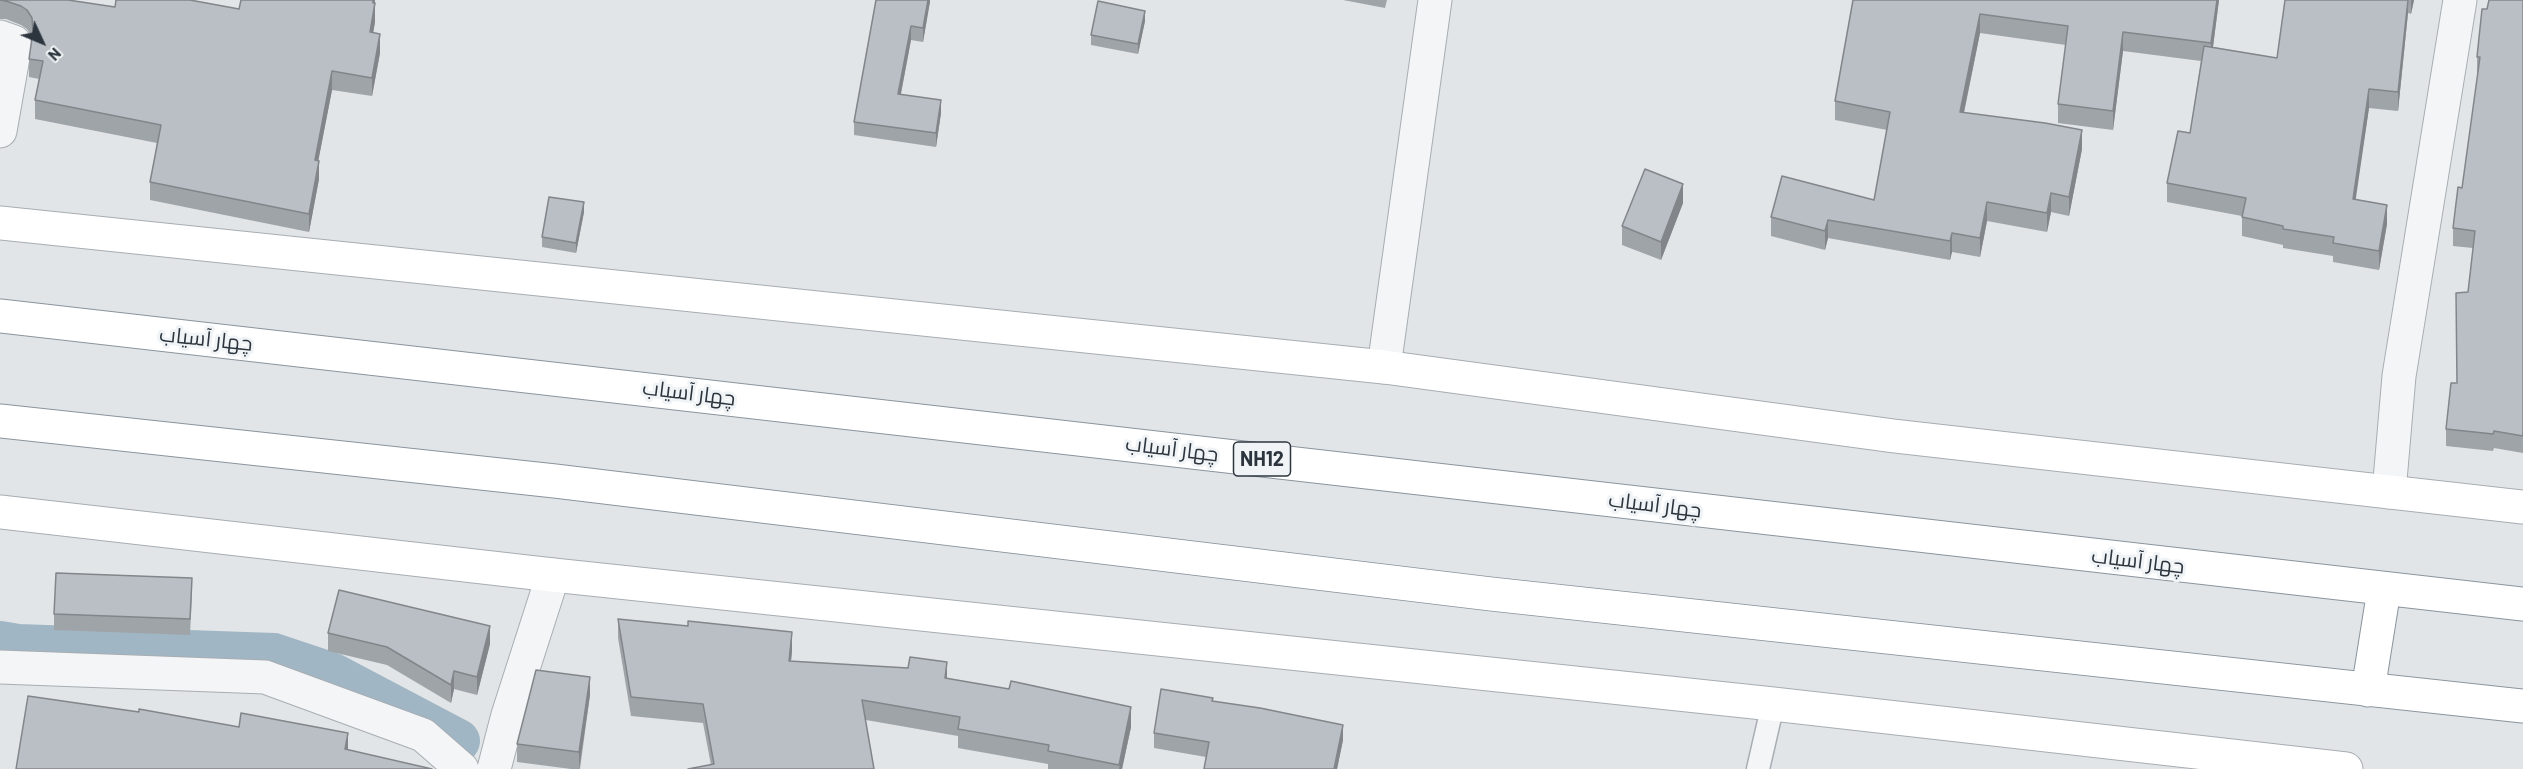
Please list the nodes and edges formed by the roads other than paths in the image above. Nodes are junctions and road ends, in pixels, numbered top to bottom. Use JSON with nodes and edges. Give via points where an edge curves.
{"nodes":[{"id":1,"x":1435,"y":0,"type":"edge"},
{"id":2,"x":2460,"y":0,"type":"edge"},
{"id":3,"x":0,"y":37,"type":"edge"},
{"id":4,"x":0,"y":131,"type":"edge"},
{"id":5,"x":0,"y":223,"type":"edge"},
{"id":6,"x":0,"y":316,"type":"edge"},
{"id":7,"x":1384,"y":367,"type":"junction"},
{"id":8,"x":0,"y":421,"type":"edge"},
{"id":9,"x":2389,"y":492,"type":"junction"},
{"id":10,"x":2523,"y":507,"type":"edge"},
{"id":11,"x":0,"y":512,"type":"edge"},
{"id":12,"x":553,"y":575,"type":"junction"},
{"id":13,"x":2384,"y":590,"type":"junction"},
{"id":14,"x":2523,"y":604,"type":"edge"},
{"id":15,"x":0,"y":667,"type":"edge"},
{"id":16,"x":2368,"y":690,"type":"junction"},
{"id":17,"x":1773,"y":704,"type":"junction"},
{"id":18,"x":2523,"y":706,"type":"edge"},
{"id":19,"x":1760,"y":761,"type":"edge"},
{"id":20,"x":462,"y":769,"type":"edge"},
{"id":21,"x":494,"y":769,"type":"edge"},
{"id":22,"x":2346,"y":769,"type":"edge"}],
"edges":[{"from":1,"to":7,"type":"street"},
{"from":2,"to":9,"type":"street","via":[[2399,376]]},
{"from":3,"to":4,"type":"street","via":[[8,38],[15,46]]},
{"from":5,"to":7,"type":"main road"},
{"from":6,"to":13,"type":"main road","name":"چهار آسیاب","number":"NH12"},
{"from":7,"to":9,"type":"main road","via":[[1894,436]]},
{"from":8,"to":16,"type":"main road","via":[[555,481],[1491,594]]},
{"from":9,"to":10,"type":"main road"},
{"from":11,"to":12,"type":"main road"},
{"from":12,"to":17,"type":"main road"},
{"from":12,"to":21,"type":"street"},
{"from":13,"to":14,"type":"main road","name":"چهار آسیاب","number":"NH12"},
{"from":13,"to":16,"type":"main road"},
{"from":15,"to":20,"type":"street","via":[[265,677],[423,735]]},
{"from":16,"to":18,"type":"main road"},
{"from":17,"to":19,"type":"lane"},
{"from":17,"to":22,"type":"main road"}]}
